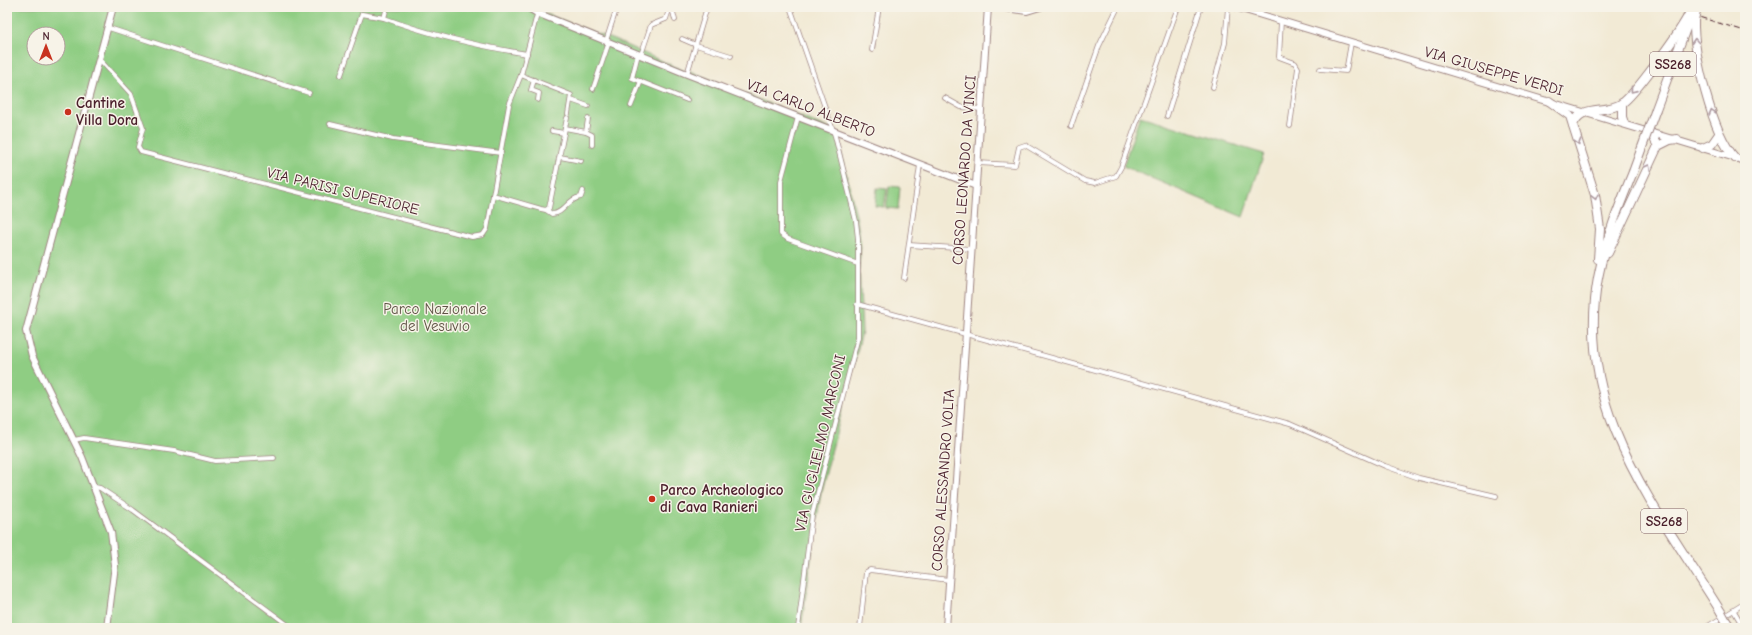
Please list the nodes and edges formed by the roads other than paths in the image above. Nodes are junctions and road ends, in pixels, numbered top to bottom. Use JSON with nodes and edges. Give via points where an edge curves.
{"nodes":[{"id":1,"x":113,"y":7,"type":"edge"},
{"id":2,"x":387,"y":7,"type":"edge"},
{"id":3,"x":527,"y":7,"type":"edge"},
{"id":4,"x":617,"y":7,"type":"edge"},
{"id":5,"x":707,"y":7,"type":"edge"},
{"id":6,"x":790,"y":7,"type":"edge"},
{"id":7,"x":879,"y":7,"type":"edge"},
{"id":8,"x":988,"y":7,"type":"edge"},
{"id":9,"x":998,"y":7,"type":"edge"},
{"id":10,"x":1040,"y":7,"type":"edge"},
{"id":11,"x":1118,"y":7,"type":"edge"},
{"id":12,"x":1178,"y":7,"type":"edge"},
{"id":13,"x":1201,"y":7,"type":"edge"},
{"id":14,"x":1228,"y":7,"type":"edge"},
{"id":15,"x":1235,"y":7,"type":"edge"},
{"id":16,"x":669,"y":8,"type":"edge"},
{"id":17,"x":1006,"y":8,"type":"edge"},
{"id":18,"x":1694,"y":8,"type":"edge"},
{"id":19,"x":538,"y":10,"type":"edge"},
{"id":20,"x":384,"y":18,"type":"junction"},
{"id":21,"x":1690,"y":19,"type":"junction"},
{"id":22,"x":675,"y":20,"type":"dead end"},
{"id":23,"x":1281,"y":21,"type":"junction"},
{"id":24,"x":109,"y":28,"type":"junction"},
{"id":25,"x":682,"y":39,"type":"dead end"},
{"id":26,"x":608,"y":42,"type":"junction"},
{"id":27,"x":1351,"y":43,"type":"junction"},
{"id":28,"x":696,"y":45,"type":"junction"},
{"id":29,"x":872,"y":50,"type":"dead end"},
{"id":30,"x":527,"y":54,"type":"junction"},
{"id":31,"x":640,"y":55,"type":"junction"},
{"id":32,"x":731,"y":56,"type":"dead end"},
{"id":33,"x":100,"y":60,"type":"junction"},
{"id":34,"x":1320,"y":69,"type":"dead end"},
{"id":35,"x":688,"y":74,"type":"junction"},
{"id":36,"x":521,"y":75,"type":"junction"},
{"id":37,"x":340,"y":76,"type":"dead end"},
{"id":38,"x":534,"y":80,"type":"junction"},
{"id":39,"x":641,"y":81,"type":"junction"},
{"id":40,"x":1213,"y":87,"type":"dead end"},
{"id":41,"x":593,"y":89,"type":"dead end"},
{"id":42,"x":309,"y":93,"type":"dead end"},
{"id":43,"x":945,"y":98,"type":"dead end"},
{"id":44,"x":538,"y":100,"type":"dead end"},
{"id":45,"x":571,"y":100,"type":"junction"},
{"id":46,"x":686,"y":100,"type":"dead end"},
{"id":47,"x":1549,"y":101,"type":"junction"},
{"id":48,"x":1622,"y":103,"type":"junction"},
{"id":49,"x":588,"y":106,"type":"dead end"},
{"id":50,"x":631,"y":106,"type":"dead end"},
{"id":51,"x":981,"y":109,"type":"junction"},
{"id":52,"x":1585,"y":111,"type":"junction"},
{"id":53,"x":1167,"y":116,"type":"dead end"},
{"id":54,"x":798,"y":117,"type":"junction"},
{"id":55,"x":588,"y":119,"type":"dead end"},
{"id":56,"x":1624,"y":123,"type":"junction"},
{"id":57,"x":330,"y":124,"type":"dead end"},
{"id":58,"x":1573,"y":125,"type":"junction"},
{"id":59,"x":1071,"y":126,"type":"dead end"},
{"id":60,"x":1290,"y":126,"type":"dead end"},
{"id":61,"x":566,"y":128,"type":"junction"},
{"id":62,"x":552,"y":131,"type":"dead end"},
{"id":63,"x":833,"y":131,"type":"junction"},
{"id":64,"x":1650,"y":131,"type":"junction"},
{"id":65,"x":586,"y":132,"type":"junction"},
{"id":66,"x":564,"y":134,"type":"junction"},
{"id":67,"x":1718,"y":134,"type":"junction"},
{"id":68,"x":1677,"y":140,"type":"junction"},
{"id":69,"x":592,"y":145,"type":"dead end"},
{"id":70,"x":1658,"y":146,"type":"junction"},
{"id":71,"x":1703,"y":148,"type":"junction"},
{"id":72,"x":501,"y":153,"type":"junction"},
{"id":73,"x":560,"y":157,"type":"junction"},
{"id":74,"x":1735,"y":158,"type":"junction"},
{"id":75,"x":581,"y":161,"type":"dead end"},
{"id":76,"x":1745,"y":161,"type":"edge"},
{"id":77,"x":977,"y":163,"type":"junction"},
{"id":78,"x":920,"y":165,"type":"junction"},
{"id":79,"x":976,"y":186,"type":"junction"},
{"id":80,"x":583,"y":191,"type":"dead end"},
{"id":81,"x":493,"y":195,"type":"junction"},
{"id":82,"x":546,"y":210,"type":"junction"},
{"id":83,"x":908,"y":245,"type":"junction"},
{"id":84,"x":972,"y":250,"type":"junction"},
{"id":85,"x":858,"y":264,"type":"junction"},
{"id":86,"x":904,"y":278,"type":"dead end"},
{"id":87,"x":1595,"y":298,"type":"junction"},
{"id":88,"x":857,"y":304,"type":"junction"},
{"id":89,"x":966,"y":334,"type":"junction"},
{"id":90,"x":74,"y":440,"type":"junction"},
{"id":91,"x":274,"y":458,"type":"dead end"},
{"id":92,"x":95,"y":487,"type":"junction"},
{"id":93,"x":1496,"y":496,"type":"dead end"},
{"id":94,"x":949,"y":580,"type":"junction"},
{"id":95,"x":1745,"y":603,"type":"edge"},
{"id":96,"x":1734,"y":611,"type":"junction"},
{"id":97,"x":106,"y":628,"type":"edge"},
{"id":98,"x":292,"y":628,"type":"edge"},
{"id":99,"x":798,"y":628,"type":"edge"},
{"id":100,"x":860,"y":628,"type":"edge"},
{"id":101,"x":946,"y":628,"type":"edge"},
{"id":102,"x":1705,"y":628,"type":"edge"},
{"id":103,"x":1731,"y":628,"type":"edge"},
{"id":104,"x":1744,"y":628,"type":"edge"}],
"edges":[{"from":1,"to":24,"type":"street"},
{"from":2,"to":20,"type":"street"},
{"from":3,"to":19,"type":"street","name":"VIA CARLO ALBERTO"},
{"from":4,"to":26,"type":"street"},
{"from":5,"to":28,"type":"street"},
{"from":6,"to":63,"type":"street","name":"VIA GUGLIELMO MARCONI"},
{"from":7,"to":29,"type":"street"},
{"from":8,"to":51,"type":"street","name":"CORSO LEONARDO DA VINCI"},
{"from":9,"to":17,"type":"street"},
{"from":10,"to":17,"type":"street","via":[[1028,11]]},
{"from":11,"to":59,"type":"street","via":[[1099,46]]},
{"from":12,"to":77,"type":"street","via":[[1116,176],[1095,183],[1085,181],[1025,145],[1019,147],[1015,165]]},
{"from":13,"to":53,"type":"street"},
{"from":14,"to":40,"type":"street","via":[[1225,43]]},
{"from":15,"to":23,"type":"street","name":"VIA GIUSEPPE VERDI"},
{"from":16,"to":22,"type":"street"},
{"from":16,"to":31,"type":"street","via":[[664,20],[651,25]]},
{"from":18,"to":21,"type":"highway","bridge":true},
{"from":19,"to":26,"type":"street","name":"VIA CARLO ALBERTO"},
{"from":19,"to":30,"type":"street","name":"VIA PARISI SUPERIORE"},
{"from":20,"to":30,"type":"street","via":[[462,42]]},
{"from":20,"to":37,"type":"street","via":[[362,14]]},
{"from":21,"to":48,"type":"highway","one_way":true},
{"from":67,"to":21,"type":"highway","one_way":true,"via":[[1695,51]]},
{"from":21,"to":87,"type":"highway","number":"SS268","bridge":true,"via":[[1607,241]]},
{"from":23,"to":27,"type":"street","name":"VIA GIUSEPPE VERDI"},
{"from":23,"to":60,"type":"street","via":[[1279,57],[1295,63],[1298,68]]},
{"from":24,"to":33,"type":"street"},
{"from":24,"to":42,"type":"street"},
{"from":25,"to":28,"type":"street"},
{"from":26,"to":31,"type":"street","name":"VIA CARLO ALBERTO"},
{"from":26,"to":41,"type":"street"},
{"from":27,"to":34,"type":"street","via":[[1346,72]]},
{"from":27,"to":47,"type":"street","name":"VIA GIUSEPPE VERDI"},
{"from":28,"to":32,"type":"street"},
{"from":28,"to":35,"type":"street"},
{"from":30,"to":36,"type":"street","name":"VIA PARISI SUPERIORE"},
{"from":31,"to":35,"type":"street","name":"VIA CARLO ALBERTO"},
{"from":31,"to":39,"type":"street","via":[[632,78]]},
{"from":33,"to":81,"type":"street","name":"VIA PARISI SUPERIORE","via":[[130,92],[142,128],[138,147],[141,152],[472,237],[483,235],[487,229]]},
{"from":33,"to":90,"type":"street","via":[[26,331],[32,356]]},
{"from":35,"to":54,"type":"street","name":"VIA CARLO ALBERTO"},
{"from":36,"to":38,"type":"street"},
{"from":36,"to":72,"type":"street","name":"VIA PARISI SUPERIORE","via":[[509,104]]},
{"from":38,"to":44,"type":"street","via":[[529,90],[539,94]]},
{"from":38,"to":45,"type":"street","via":[[571,95]]},
{"from":39,"to":46,"type":"street"},
{"from":39,"to":50,"type":"street"},
{"from":43,"to":51,"type":"street","via":[[961,108]]},
{"from":45,"to":49,"type":"street"},
{"from":45,"to":61,"type":"street"},
{"from":47,"to":52,"type":"street","name":"VIA GIUSEPPE VERDI"},
{"from":47,"to":58,"type":"highway","via":[[1566,112]]},
{"from":48,"to":52,"type":"highway","via":[[1603,110]]},
{"from":48,"to":56,"type":"highway"},
{"from":51,"to":77,"type":"street","name":"CORSO LEONARDO DA VINCI"},
{"from":52,"to":56,"type":"street","name":"VIA GIUSEPPE VERDI"},
{"from":52,"to":58,"type":"highway","via":[[1576,117]]},
{"from":54,"to":63,"type":"street","name":"VIA CARLO ALBERTO"},
{"from":54,"to":85,"type":"street","via":[[781,181],[781,234],[788,239]]},
{"from":55,"to":65,"type":"street"},
{"from":56,"to":64,"type":"street","name":"VIA GIUSEPPE VERDI"},
{"from":57,"to":72,"type":"street","via":[[393,139]]},
{"from":58,"to":87,"type":"highway","one_way":true,"via":[[1599,212],[1600,245]]},
{"from":61,"to":65,"type":"street"},
{"from":61,"to":66,"type":"street"},
{"from":62,"to":66,"type":"street"},
{"from":63,"to":78,"type":"street","name":"VIA CARLO ALBERTO"},
{"from":63,"to":85,"type":"street","name":"VIA GUGLIELMO MARCONI","via":[[856,221]]},
{"from":64,"to":68,"type":"street","name":"VIA GIUSEPPE VERDI"},
{"from":64,"to":70,"type":"highway"},
{"from":65,"to":69,"type":"street","via":[[592,135]]},
{"from":66,"to":73,"type":"street"},
{"from":67,"to":71,"type":"highway","via":[[1712,144]]},
{"from":67,"to":74,"type":"highway"},
{"from":68,"to":70,"type":"highway","via":[[1670,140]]},
{"from":68,"to":71,"type":"street","name":"VIA GIUSEPPE VERDI"},
{"from":87,"to":70,"type":"highway","one_way":true,"via":[[1612,245]]},
{"from":71,"to":74,"type":"street","name":"VIA GIUSEPPE VERDI"},
{"from":72,"to":81,"type":"street","name":"VIA PARISI SUPERIORE"},
{"from":73,"to":75,"type":"street"},
{"from":73,"to":82,"type":"street","via":[[550,203]]},
{"from":74,"to":76,"type":"street","name":"VIA GIUSEPPE VERDI"},
{"from":77,"to":79,"type":"street","name":"CORSO LEONARDO DA VINCI"},
{"from":78,"to":79,"type":"street","name":"VIA CARLO ALBERTO"},
{"from":78,"to":83,"type":"street"},
{"from":79,"to":84,"type":"street","name":"CORSO LEONARDO DA VINCI"},
{"from":80,"to":82,"type":"street","via":[[581,197],[567,203],[559,212],[552,214]]},
{"from":81,"to":82,"type":"street"},
{"from":83,"to":84,"type":"street"},
{"from":83,"to":86,"type":"street"},
{"from":84,"to":89,"type":"street","name":"CORSO LEONARDO DA VINCI"},
{"from":85,"to":88,"type":"street","name":"VIA GUGLIELMO MARCONI"},
{"from":87,"to":103,"type":"highway","number":"SS268","bridge":true,"via":[[1595,353],[1602,392],[1613,426],[1640,482]]},
{"from":88,"to":89,"type":"street"},
{"from":88,"to":99,"type":"street","name":"VIA GUGLIELMO MARCONI","via":[[858,337],[812,515]]},
{"from":89,"to":93,"type":"street","via":[[1290,424],[1385,466],[1419,478]]},
{"from":89,"to":94,"type":"street","name":"CORSO ALESSANDRO VOLTA"},
{"from":90,"to":91,"type":"street","via":[[84,438],[215,461]]},
{"from":90,"to":92,"type":"street"},
{"from":92,"to":97,"type":"street","via":[[111,532],[115,557]]},
{"from":92,"to":98,"type":"street","via":[[133,510]]},
{"from":94,"to":100,"type":"street","via":[[870,570],[866,572]]},
{"from":94,"to":101,"type":"street","name":"CORSO ALESSANDRO VOLTA"},
{"from":95,"to":96,"type":"street"},
{"from":96,"to":102,"type":"street"},
{"from":96,"to":104,"type":"street"}]}
